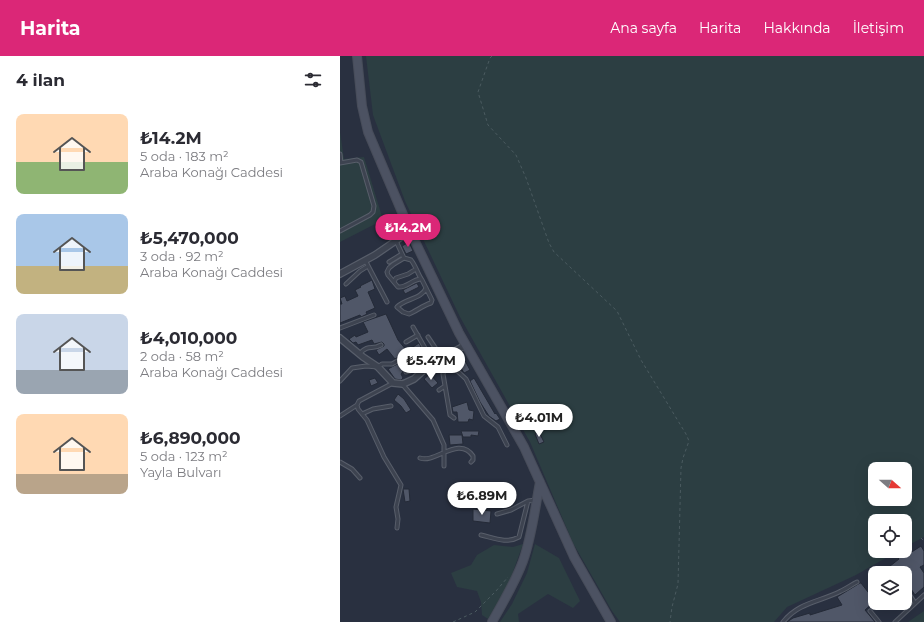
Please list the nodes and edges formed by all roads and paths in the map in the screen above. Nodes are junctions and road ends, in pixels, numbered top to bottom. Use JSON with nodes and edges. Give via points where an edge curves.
{"nodes":[{"id":1,"x":356,"y":56,"type":"edge"},
{"id":2,"x":492,"y":56,"type":"edge"},
{"id":3,"x":340,"y":154,"type":"edge"},
{"id":4,"x":341,"y":163,"type":"edge"},
{"id":5,"x":340,"y":231,"type":"edge"},
{"id":6,"x":410,"y":231,"type":"junction"},
{"id":7,"x":396,"y":241,"type":"junction"},
{"id":8,"x":402,"y":254,"type":"junction"},
{"id":9,"x":404,"y":258,"type":"junction"},
{"id":10,"x":389,"y":262,"type":"dead end"},
{"id":11,"x":367,"y":263,"type":"junction"},
{"id":12,"x":416,"y":269,"type":"junction"},
{"id":13,"x":340,"y":274,"type":"edge"},
{"id":14,"x":420,"y":279,"type":"junction"},
{"id":15,"x":394,"y":282,"type":"junction"},
{"id":16,"x":346,"y":284,"type":"dead end"},
{"id":17,"x":426,"y":288,"type":"junction"},
{"id":18,"x":387,"y":302,"type":"dead end"},
{"id":19,"x":374,"y":315,"type":"dead end"},
{"id":20,"x":413,"y":327,"type":"dead end"},
{"id":21,"x":340,"y":328,"type":"edge"},
{"id":22,"x":418,"y":335,"type":"junction"},
{"id":23,"x":428,"y":337,"type":"dead end"},
{"id":24,"x":340,"y":338,"type":"edge"},
{"id":25,"x":406,"y":342,"type":"dead end"},
{"id":26,"x":381,"y":345,"type":"dead end"},
{"id":27,"x":466,"y":345,"type":"junction"},
{"id":28,"x":359,"y":354,"type":"junction"},
{"id":29,"x":430,"y":358,"type":"junction"},
{"id":30,"x":442,"y":358,"type":"junction"},
{"id":31,"x":401,"y":359,"type":"dead end"},
{"id":32,"x":434,"y":364,"type":"junction"},
{"id":33,"x":446,"y":364,"type":"junction"},
{"id":34,"x":378,"y":367,"type":"junction"},
{"id":35,"x":406,"y":372,"type":"dead end"},
{"id":36,"x":340,"y":381,"type":"edge"},
{"id":37,"x":392,"y":383,"type":"junction"},
{"id":38,"x":403,"y":384,"type":"junction"},
{"id":39,"x":444,"y":386,"type":"junction"},
{"id":40,"x":439,"y":390,"type":"dead end"},
{"id":41,"x":357,"y":405,"type":"junction"},
{"id":42,"x":391,"y":406,"type":"dead end"},
{"id":43,"x":362,"y":414,"type":"junction"},
{"id":44,"x":340,"y":416,"type":"edge"},
{"id":45,"x":454,"y":418,"type":"dead end"},
{"id":46,"x":507,"y":445,"type":"dead end"},
{"id":47,"x":444,"y":451,"type":"junction"},
{"id":48,"x":420,"y":458,"type":"dead end"},
{"id":49,"x":340,"y":462,"type":"edge"},
{"id":50,"x":471,"y":462,"type":"dead end"},
{"id":51,"x":444,"y":466,"type":"dead end"},
{"id":52,"x":360,"y":478,"type":"dead end"},
{"id":53,"x":540,"y":482,"type":"junction"},
{"id":54,"x":532,"y":501,"type":"junction"},
{"id":55,"x":497,"y":514,"type":"dead end"},
{"id":56,"x":397,"y":528,"type":"dead end"},
{"id":57,"x":481,"y":535,"type":"dead end"},
{"id":58,"x":921,"y":538,"type":"dead end"},
{"id":59,"x":924,"y":541,"type":"edge"},
{"id":60,"x":510,"y":574,"type":"dead end"},
{"id":61,"x":857,"y":582,"type":"dead end"},
{"id":62,"x":924,"y":596,"type":"edge"},
{"id":63,"x":912,"y":598,"type":"edge"},
{"id":64,"x":915,"y":603,"type":"junction"},
{"id":65,"x":912,"y":606,"type":"edge"},
{"id":66,"x":907,"y":610,"type":"edge"},
{"id":67,"x":870,"y":611,"type":"dead end"},
{"id":68,"x":453,"y":622,"type":"edge"},
{"id":69,"x":492,"y":622,"type":"edge"},
{"id":70,"x":611,"y":622,"type":"edge"},
{"id":71,"x":670,"y":622,"type":"edge"},
{"id":72,"x":783,"y":622,"type":"edge"},
{"id":73,"x":879,"y":622,"type":"edge"},
{"id":74,"x":895,"y":622,"type":"edge"}],
"edges":[{"from":1,"to":6,"type":"main road","via":[[368,132]]},
{"from":2,"to":71,"type":"path","via":[[478,92],[488,125],[516,155],[554,252],[617,311],[641,360],[689,441],[682,458],[678,584]]},
{"from":3,"to":4,"type":"lane"},
{"from":4,"to":5,"type":"lane","via":[[357,160],[361,162],[374,206],[370,215]]},
{"from":6,"to":7,"type":"street"},
{"from":6,"to":27,"type":"main road"},
{"from":7,"to":8,"type":"lane"},
{"from":7,"to":11,"type":"street"},
{"from":8,"to":9,"type":"lane"},
{"from":8,"to":10,"type":"lane"},
{"from":9,"to":12,"type":"lane","via":[[411,260]]},
{"from":9,"to":15,"type":"lane","via":[[387,271]]},
{"from":11,"to":13,"type":"street"},
{"from":11,"to":16,"type":"lane"},
{"from":11,"to":18,"type":"lane"},
{"from":12,"to":14,"type":"lane"},
{"from":12,"to":15,"type":"lane","via":[[396,278]]},
{"from":14,"to":15,"type":"lane","via":[[401,288]]},
{"from":14,"to":17,"type":"lane"},
{"from":17,"to":17,"type":"lane","via":[[431,303],[408,314],[397,307],[422,294]]},
{"from":19,"to":21,"type":"lane"},
{"from":20,"to":22,"type":"lane"},
{"from":22,"to":25,"type":"lane"},
{"from":22,"to":29,"type":"lane"},
{"from":23,"to":30,"type":"lane"},
{"from":24,"to":28,"type":"street"},
{"from":26,"to":28,"type":"lane","via":[[366,348]]},
{"from":27,"to":30,"type":"street"},
{"from":27,"to":53,"type":"main road","via":[[524,447]]},
{"from":28,"to":34,"type":"street"},
{"from":29,"to":32,"type":"lane"},
{"from":29,"to":35,"type":"lane"},
{"from":30,"to":32,"type":"street"},
{"from":30,"to":33,"type":"lane"},
{"from":31,"to":34,"type":"lane"},
{"from":32,"to":38,"type":"street"},
{"from":33,"to":39,"type":"lane","via":[[443,374]]},
{"from":33,"to":46,"type":"lane","via":[[466,379],[484,416],[498,427]]},
{"from":34,"to":36,"type":"lane","via":[[352,368]]},
{"from":34,"to":37,"type":"street"},
{"from":37,"to":38,"type":"street"},
{"from":37,"to":41,"type":"lane","via":[[359,401]]},
{"from":38,"to":47,"type":"lane","via":[[433,420],[444,445]]},
{"from":39,"to":40,"type":"lane"},
{"from":39,"to":45,"type":"lane","via":[[450,415]]},
{"from":41,"to":43,"type":"lane"},
{"from":41,"to":44,"type":"lane"},
{"from":42,"to":43,"type":"lane"},
{"from":43,"to":56,"type":"lane","via":[[401,486],[396,507]]},
{"from":47,"to":48,"type":"lane","via":[[424,459]]},
{"from":47,"to":50,"type":"lane","via":[[469,451],[473,456]]},
{"from":47,"to":51,"type":"lane"},
{"from":49,"to":52,"type":"lane","via":[[352,469]]},
{"from":53,"to":54,"type":"main road"},
{"from":53,"to":70,"type":"main road","via":[[574,557]]},
{"from":54,"to":55,"type":"lane"},
{"from":54,"to":57,"type":"lane","via":[[519,537],[506,541]]},
{"from":54,"to":69,"type":"main road","via":[[530,536],[523,560],[510,591]]},
{"from":58,"to":59,"type":"path"},
{"from":60,"to":68,"type":"path","via":[[475,612]]},
{"from":61,"to":72,"type":"lane","via":[[840,592],[806,604],[795,610]]},
{"from":62,"to":64,"type":"lane"},
{"from":63,"to":64,"type":"lane"},
{"from":64,"to":65,"type":"lane"},
{"from":66,"to":74,"type":"lane"},
{"from":67,"to":73,"type":"lane"}]}
